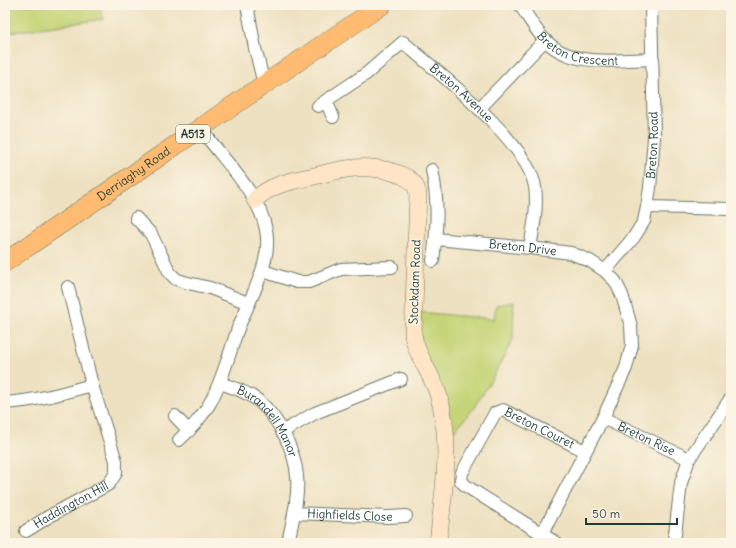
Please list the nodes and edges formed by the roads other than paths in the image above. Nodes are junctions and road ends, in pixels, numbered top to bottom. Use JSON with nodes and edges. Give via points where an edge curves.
{"nodes":[{"id":1,"x":247,"y":5,"type":"edge"},
{"id":2,"x":382,"y":5,"type":"edge"},
{"id":3,"x":520,"y":5,"type":"edge"},
{"id":4,"x":651,"y":5,"type":"edge"},
{"id":5,"x":545,"y":40,"type":"junction"},
{"id":6,"x":653,"y":59,"type":"junction"},
{"id":7,"x":264,"y":84,"type":"junction"},
{"id":8,"x":479,"y":109,"type":"junction"},
{"id":9,"x":333,"y":117,"type":"dead end"},
{"id":10,"x":201,"y":128,"type":"junction"},
{"id":11,"x":432,"y":170,"type":"dead end"},
{"id":12,"x":255,"y":200,"type":"junction"},
{"id":13,"x":647,"y":207,"type":"junction"},
{"id":14,"x":731,"y":209,"type":"edge"},
{"id":15,"x":136,"y":218,"type":"dead end"},
{"id":16,"x":436,"y":239,"type":"junction"},
{"id":17,"x":530,"y":248,"type":"junction"},
{"id":18,"x":433,"y":261,"type":"dead end"},
{"id":19,"x":5,"y":262,"type":"edge"},
{"id":20,"x":392,"y":267,"type":"dead end"},
{"id":21,"x":605,"y":270,"type":"junction"},
{"id":22,"x":262,"y":271,"type":"junction"},
{"id":23,"x":68,"y":287,"type":"dead end"},
{"id":24,"x":248,"y":303,"type":"junction"},
{"id":25,"x":401,"y":379,"type":"dead end"},
{"id":26,"x":220,"y":383,"type":"junction"},
{"id":27,"x":92,"y":385,"type":"junction"},
{"id":28,"x":731,"y":398,"type":"edge"},
{"id":29,"x":5,"y":403,"type":"edge"},
{"id":30,"x":175,"y":416,"type":"dead end"},
{"id":31,"x":603,"y":418,"type":"junction"},
{"id":32,"x":189,"y":431,"type":"junction"},
{"id":33,"x":282,"y":432,"type":"junction"},
{"id":34,"x":179,"y":440,"type":"dead end"},
{"id":35,"x":585,"y":451,"type":"junction"},
{"id":36,"x":689,"y":460,"type":"junction"},
{"id":37,"x":294,"y":513,"type":"junction"},
{"id":38,"x":406,"y":516,"type":"dead end"},
{"id":39,"x":26,"y":531,"type":"dead end"},
{"id":40,"x":542,"y":534,"type":"junction"},
{"id":41,"x":288,"y":543,"type":"edge"},
{"id":42,"x":438,"y":543,"type":"edge"},
{"id":43,"x":556,"y":543,"type":"edge"},
{"id":44,"x":674,"y":543,"type":"edge"}],
"edges":[{"from":1,"to":7,"type":"street"},
{"from":2,"to":7,"type":"main road","name":"Derriaghy Road","number":"A513"},
{"from":3,"to":5,"type":"street","name":"Breton Crescent"},
{"from":4,"to":6,"type":"street","name":"Breton Road"},
{"from":5,"to":6,"type":"street","name":"Breton Crescent","via":[[564,53],[580,58]]},
{"from":5,"to":8,"type":"street"},
{"from":6,"to":13,"type":"street","name":"Breton Road","via":[[654,137]]},
{"from":7,"to":10,"type":"main road","name":"Derriaghy Road","number":"A513"},
{"from":8,"to":9,"type":"street","name":"Breton Avenue","via":[[403,42],[366,74],[322,103]]},
{"from":8,"to":17,"type":"street","name":"Breton Avenue","via":[[513,144],[526,163],[535,186]]},
{"from":10,"to":12,"type":"street","name":"Burandell Manor"},
{"from":10,"to":19,"type":"main road","name":"Derriaghy Road","number":"A513"},
{"from":11,"to":16,"type":"street","via":[[438,209]]},
{"from":12,"to":22,"type":"street","name":"Burandell Manor","via":[[267,232],[267,251]]},
{"from":12,"to":42,"type":"street","name":"Stockdam Road","via":[[275,187],[293,181],[355,167],[395,172],[416,186],[418,193],[413,335],[417,350],[438,393],[446,442]]},
{"from":13,"to":14,"type":"street"},
{"from":13,"to":21,"type":"street","name":"Breton Road","via":[[644,221],[634,237]]},
{"from":15,"to":24,"type":"street","via":[[151,234],[170,273],[176,279],[210,288]]},
{"from":16,"to":17,"type":"street","name":"Breton Drive"},
{"from":16,"to":18,"type":"street"},
{"from":17,"to":21,"type":"street","name":"Breton Drive","via":[[571,254]]},
{"from":20,"to":22,"type":"street","via":[[341,269],[309,282],[297,282]]},
{"from":21,"to":31,"type":"street","name":"Breton Couret","via":[[615,281],[622,295],[631,326],[632,345],[626,368]]},
{"from":22,"to":24,"type":"street","name":"Burandell Manor"},
{"from":23,"to":27,"type":"street","name":"Haddington Hill"},
{"from":24,"to":26,"type":"street","name":"Burandell Manor"},
{"from":25,"to":33,"type":"street","via":[[315,413]]},
{"from":26,"to":32,"type":"street","name":"Burandell Manor","via":[[209,404]]},
{"from":26,"to":33,"type":"street","name":"Burandell Manor","via":[[260,403]]},
{"from":27,"to":29,"type":"street","via":[[34,400]]},
{"from":27,"to":39,"type":"street","name":"Haddington Hill","via":[[116,462],[116,474],[108,484]]},
{"from":28,"to":36,"type":"street"},
{"from":30,"to":32,"type":"street"},
{"from":31,"to":35,"type":"street","name":"Breton Couret"},
{"from":31,"to":36,"type":"street","name":"Breton Rise"},
{"from":32,"to":34,"type":"street","name":"Burandell Manor"},
{"from":33,"to":37,"type":"street","name":"Burandell Manor","via":[[292,453],[297,475]]},
{"from":35,"to":40,"type":"street","name":"Breton Couret"},
{"from":35,"to":40,"type":"street","name":"Breton Couret","via":[[503,410],[495,413],[462,473],[461,481],[466,486]]},
{"from":36,"to":44,"type":"street","via":[[681,483]]},
{"from":37,"to":38,"type":"street","name":"Highfields Close"},
{"from":37,"to":41,"type":"street","name":"Burandell Manor"},
{"from":40,"to":43,"type":"street"}]}
